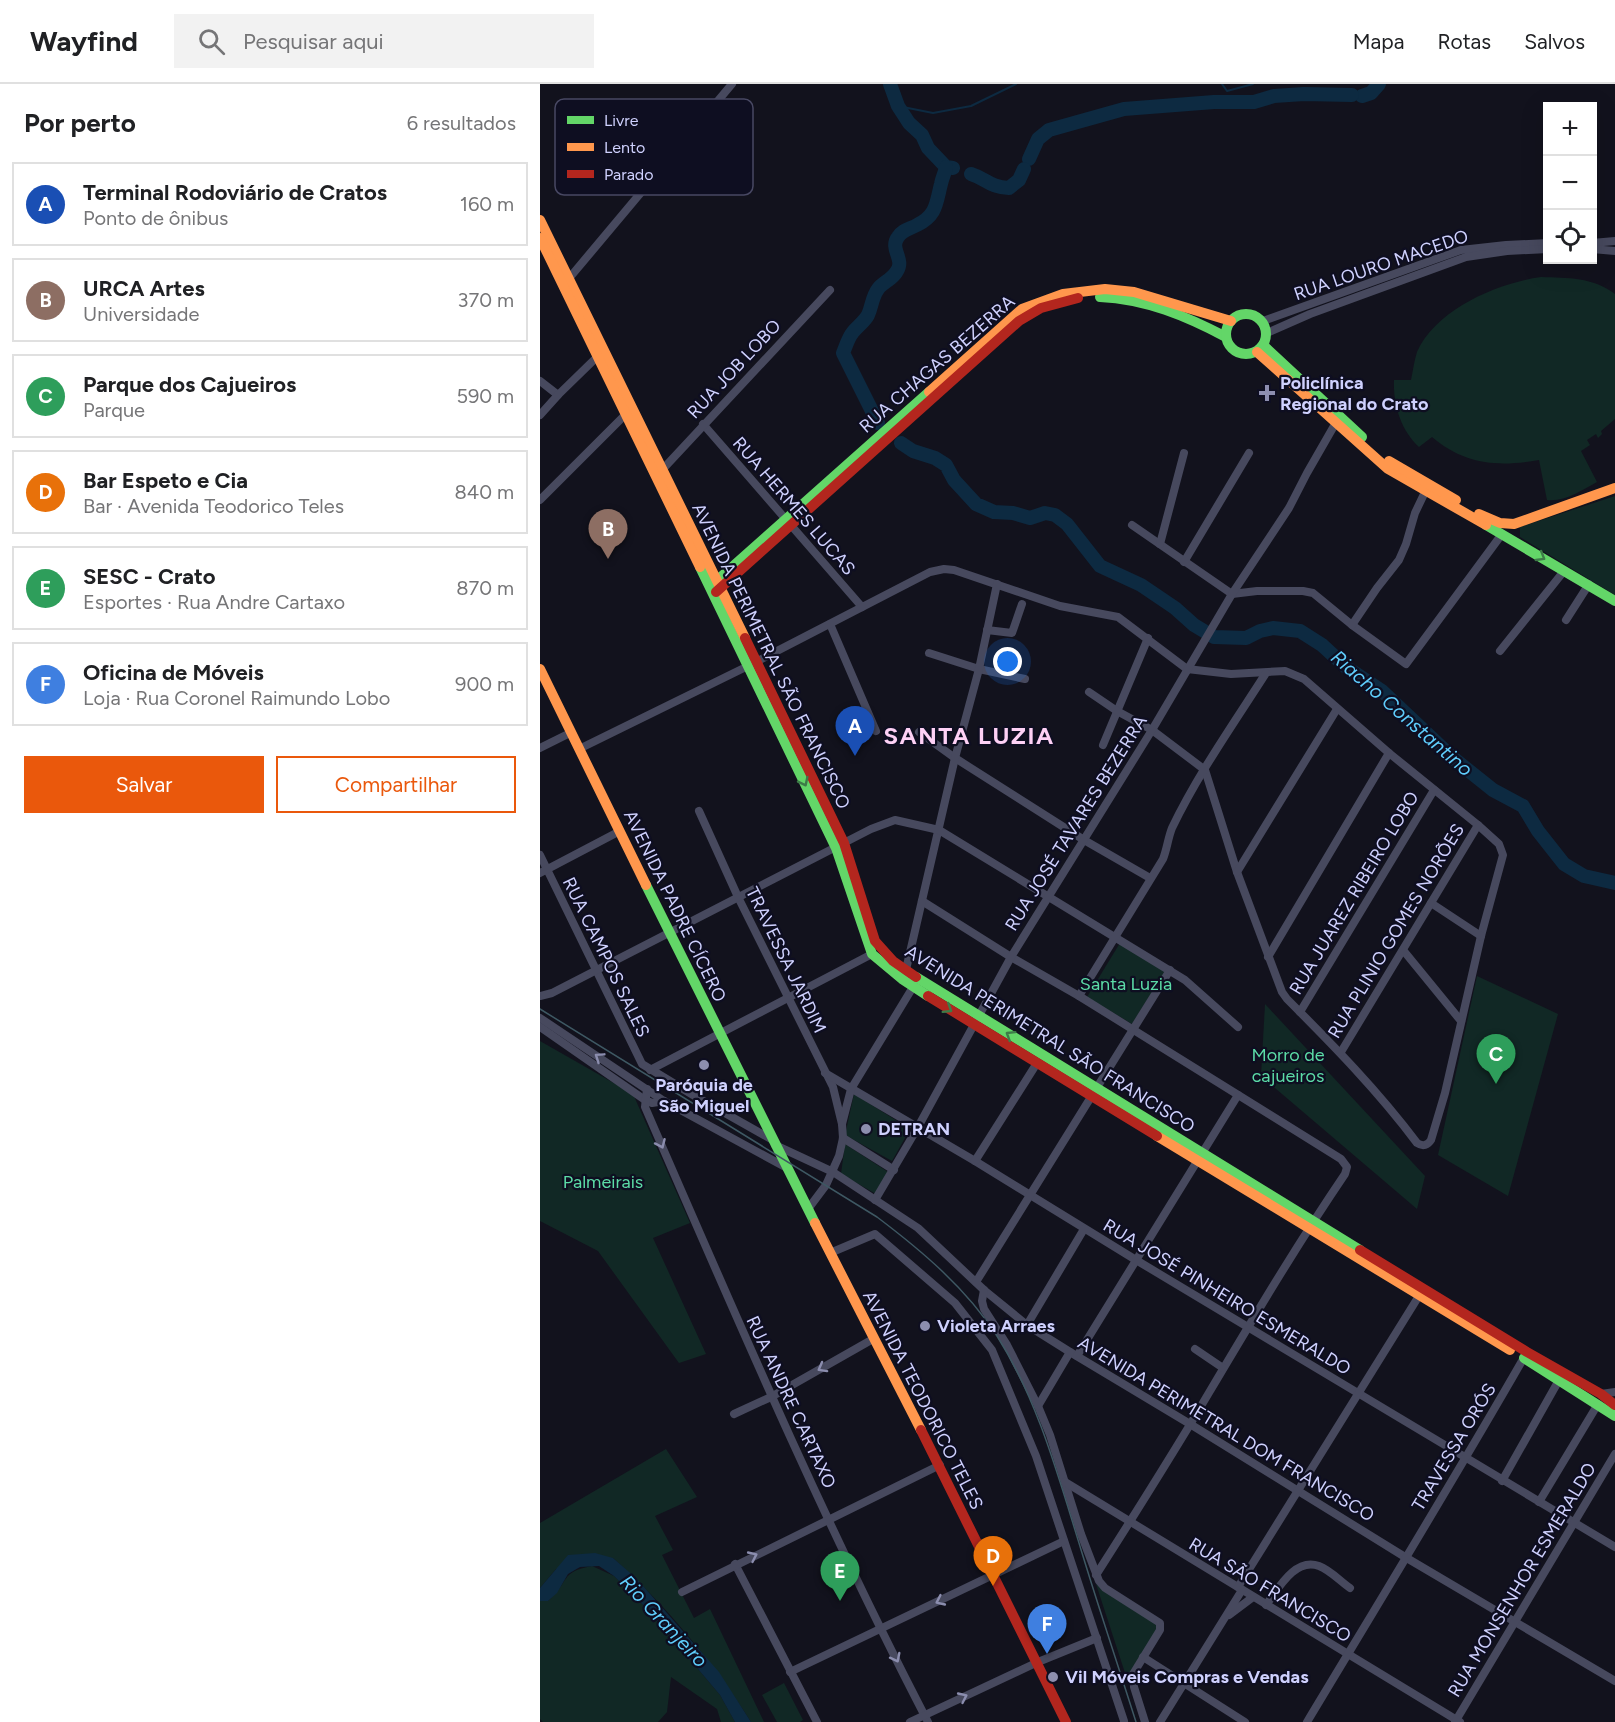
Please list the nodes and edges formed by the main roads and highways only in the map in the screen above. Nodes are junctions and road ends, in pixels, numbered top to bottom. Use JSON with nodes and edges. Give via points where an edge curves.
{"nodes":[{"id":1,"x":540,"y":220,"type":"edge"},
{"id":2,"x":540,"y":238,"type":"edge"},
{"id":3,"x":566,"y":282,"type":"junction"},
{"id":4,"x":1231,"y":321,"type":"junction"},
{"id":5,"x":1226,"y":337,"type":"junction"},
{"id":6,"x":1260,"y":349,"type":"junction"},
{"id":7,"x":629,"y":411,"type":"junction"},
{"id":8,"x":1338,"y":420,"type":"junction"},
{"id":9,"x":1615,"y":488,"type":"edge"},
{"id":10,"x":1448,"y":500,"type":"junction"},
{"id":11,"x":788,"y":523,"type":"junction"},
{"id":12,"x":1514,"y":524,"type":"junction"},
{"id":13,"x":1507,"y":537,"type":"junction"},
{"id":14,"x":716,"y":587,"type":"junction"},
{"id":15,"x":1615,"y":602,"type":"edge"},
{"id":16,"x":540,"y":669,"type":"edge"},
{"id":17,"x":861,"y":911,"type":"junction"},
{"id":18,"x":904,"y":975,"type":"junction"},
{"id":19,"x":976,"y":1020,"type":"junction"},
{"id":20,"x":1093,"y":1092,"type":"junction"},
{"id":21,"x":782,"y":1157,"type":"joint"},
{"id":22,"x":1525,"y":1355,"type":"junction"},
{"id":23,"x":1600,"y":1399,"type":"junction"},
{"id":24,"x":1615,"y":1405,"type":"edge"},
{"id":25,"x":1615,"y":1416,"type":"edge"},
{"id":26,"x":1066,"y":1722,"type":"edge"}],
"edges":[{"from":1,"to":3,"type":"main road","name":"AVENIDA PERIMETRAL SÃO FRANCISCO"},
{"from":2,"to":3,"type":"main road","name":"AVENIDA PERIMETRAL SÃO FRANCISCO"},
{"from":3,"to":7,"type":"main road","name":"AVENIDA PERIMETRAL SÃO FRANCISCO"},
{"from":3,"to":7,"type":"main road","name":"AVENIDA PERIMETRAL SÃO FRANCISCO","via":[[598,356]]},
{"from":4,"to":5,"type":"main road"},
{"from":4,"to":6,"type":"main road","via":[[1247,314],[1263,321],[1267,333]]},
{"from":4,"to":11,"type":"main road","name":"RUA CHAGAS BEZERRA","via":[[1117,290],[1078,291],[1022,309]]},
{"from":5,"to":6,"type":"main road","via":[[1238,353],[1251,355]]},
{"from":5,"to":11,"type":"main road","name":"RUA CHAGAS BEZERRA","via":[[1157,306],[1113,297],[1082,297],[1041,308],[1019,321]]},
{"from":6,"to":8,"type":"main road"},
{"from":7,"to":14,"type":"main road","name":"AVENIDA PERIMETRAL SÃO FRANCISCO"},
{"from":7,"to":14,"type":"main road","name":"AVENIDA PERIMETRAL SÃO FRANCISCO","via":[[662,470]]},
{"from":8,"to":10,"type":"main road","via":[[1396,466]]},
{"from":8,"to":10,"type":"main road","via":[[1388,469],[1425,492]]},
{"from":9,"to":12,"type":"main road"},
{"from":10,"to":12,"type":"main road","via":[[1492,520]]},
{"from":10,"to":13,"type":"main road"},
{"from":11,"to":14,"type":"main road","name":"RUA CHAGAS BEZERRA"},
{"from":12,"to":13,"type":"main road"},
{"from":13,"to":15,"type":"main road","one_way":true},
{"from":14,"to":17,"type":"main road","name":"AVENIDA PERIMETRAL SÃO FRANCISCO","via":[[840,845]]},
{"from":16,"to":21,"type":"main road","name":"AVENIDA PADRE CÍCERO"},
{"from":17,"to":18,"type":"main road","name":"AVENIDA PERIMETRAL SÃO FRANCISCO","via":[[875,941]]},
{"from":17,"to":18,"type":"main road","name":"AVENIDA PERIMETRAL SÃO FRANCISCO","via":[[872,954]]},
{"from":18,"to":19,"type":"main road","name":"AVENIDA PERIMETRAL SÃO FRANCISCO"},
{"from":18,"to":19,"type":"main road","name":"AVENIDA PERIMETRAL SÃO FRANCISCO","one_way":true,"via":[[913,987]]},
{"from":20,"to":19,"type":"main road","name":"AVENIDA PERIMETRAL SÃO FRANCISCO","one_way":true},
{"from":19,"to":20,"type":"main road","name":"AVENIDA PERIMETRAL SÃO FRANCISCO","via":[[1037,1063]]},
{"from":20,"to":22,"type":"main road","name":"AVENIDA PERIMETRAL SÃO FRANCISCO"},
{"from":21,"to":26,"type":"main road","name":"AVENIDA TEODORICO TELES"},
{"from":22,"to":23,"type":"main road","name":"AVENIDA PERIMETRAL SÃO FRANCISCO"},
{"from":22,"to":23,"type":"main road","name":"AVENIDA PERIMETRAL SÃO FRANCISCO","via":[[1559,1380]]},
{"from":23,"to":24,"type":"main road","name":"AVENIDA PERIMETRAL SÃO FRANCISCO"},
{"from":23,"to":25,"type":"main road","name":"AVENIDA PERIMETRAL SÃO FRANCISCO"}]}
